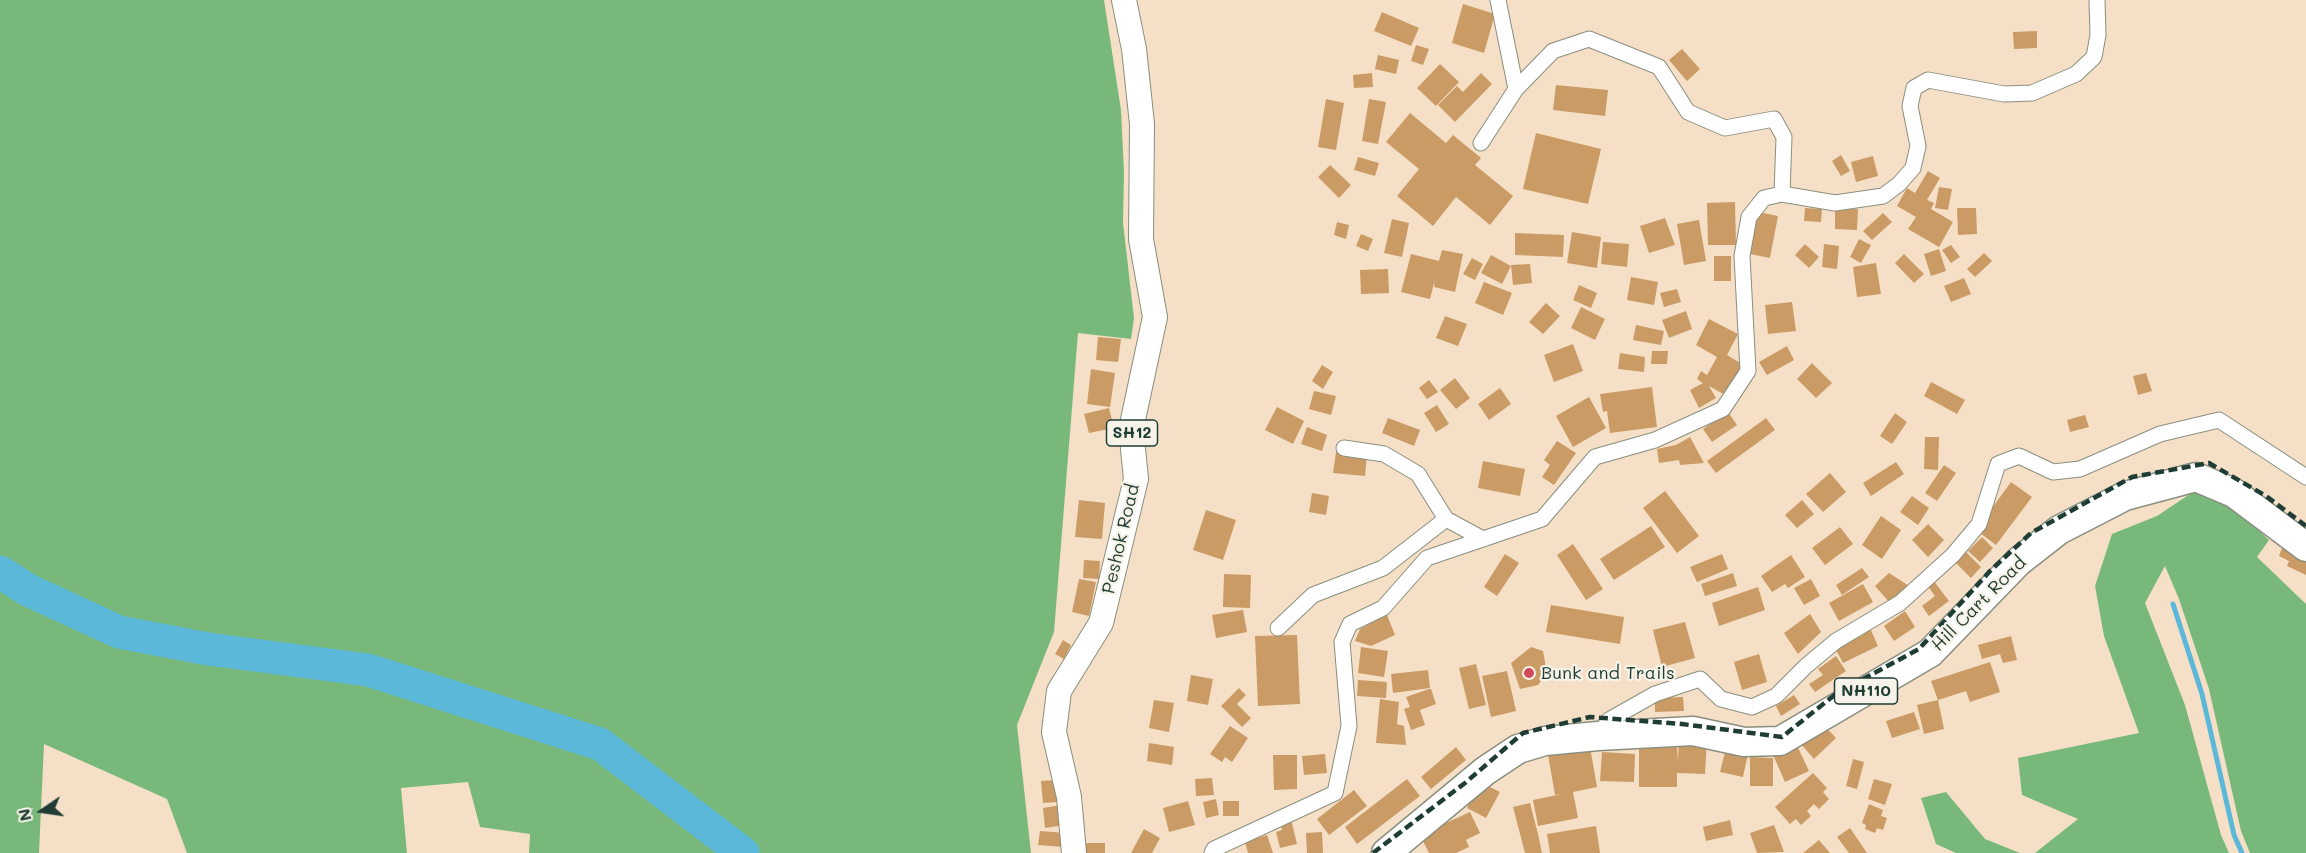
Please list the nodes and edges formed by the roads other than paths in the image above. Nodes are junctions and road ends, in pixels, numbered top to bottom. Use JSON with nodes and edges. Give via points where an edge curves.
{"nodes":[{"id":1,"x":1124,"y":0,"type":"edge"},
{"id":2,"x":1498,"y":0,"type":"edge"},
{"id":3,"x":2097,"y":0,"type":"edge"},
{"id":4,"x":1516,"y":89,"type":"junction"},
{"id":5,"x":1481,"y":143,"type":"dead end"},
{"id":6,"x":1782,"y":194,"type":"junction"},
{"id":7,"x":1344,"y":448,"type":"dead end"},
{"id":8,"x":2306,"y":477,"type":"edge"},
{"id":9,"x":1446,"y":519,"type":"junction"},
{"id":10,"x":1483,"y":539,"type":"junction"},
{"id":11,"x":2306,"y":547,"type":"edge"},
{"id":12,"x":1278,"y":628,"type":"dead end"},
{"id":13,"x":1598,"y":736,"type":"junction"},
{"id":14,"x":1074,"y":853,"type":"edge"},
{"id":15,"x":1212,"y":853,"type":"edge"},
{"id":16,"x":1386,"y":853,"type":"edge"}],
"edges":[{"from":1,"to":14,"type":"main road","name":"Peshok Road","number":"SH12","via":[[1142,124],[1141,239],[1155,317],[1131,429],[1136,479],[1101,624],[1059,691],[1053,732],[1069,797]]},
{"from":2,"to":4,"type":"street"},
{"from":3,"to":6,"type":"street","via":[[2094,57],[2076,74],[2032,93],[2004,94],[1928,80],[1914,88],[1910,106],[1918,146],[1913,168],[1883,196],[1834,203]]},
{"from":4,"to":5,"type":"street"},
{"from":4,"to":6,"type":"street","via":[[1553,51],[1589,39],[1659,67],[1688,112],[1725,128],[1774,119],[1784,137]]},
{"from":6,"to":10,"type":"street","via":[[1764,198],[1749,217],[1742,256],[1748,371],[1723,409],[1655,440],[1595,458],[1542,519]]},
{"from":7,"to":9,"type":"street","via":[[1384,454],[1418,474]]},
{"from":8,"to":13,"type":"street","via":[[2219,420],[2160,434],[2080,469],[2053,472],[2019,456],[1998,464],[1979,524],[1953,555],[1900,603],[1836,641],[1776,696],[1752,707],[1721,699],[1700,679],[1655,694],[1609,720]]},
{"from":9,"to":10,"type":"street"},
{"from":9,"to":12,"type":"street","via":[[1383,568],[1313,595]]},
{"from":10,"to":15,"type":"street","via":[[1427,558],[1383,608],[1350,624],[1342,642],[1349,726],[1335,793]]},
{"from":11,"to":13,"type":"highway","name":"Hill Cart Road","number":"NH110","via":[[2234,494],[2196,477],[2125,495],[2059,530],[2018,562],[1930,653],[1780,741],[1744,742],[1693,731]]},
{"from":13,"to":16,"type":"highway","name":"Hill Cart Road","number":"NH110","via":[[1545,741],[1518,749],[1485,771]]}]}
